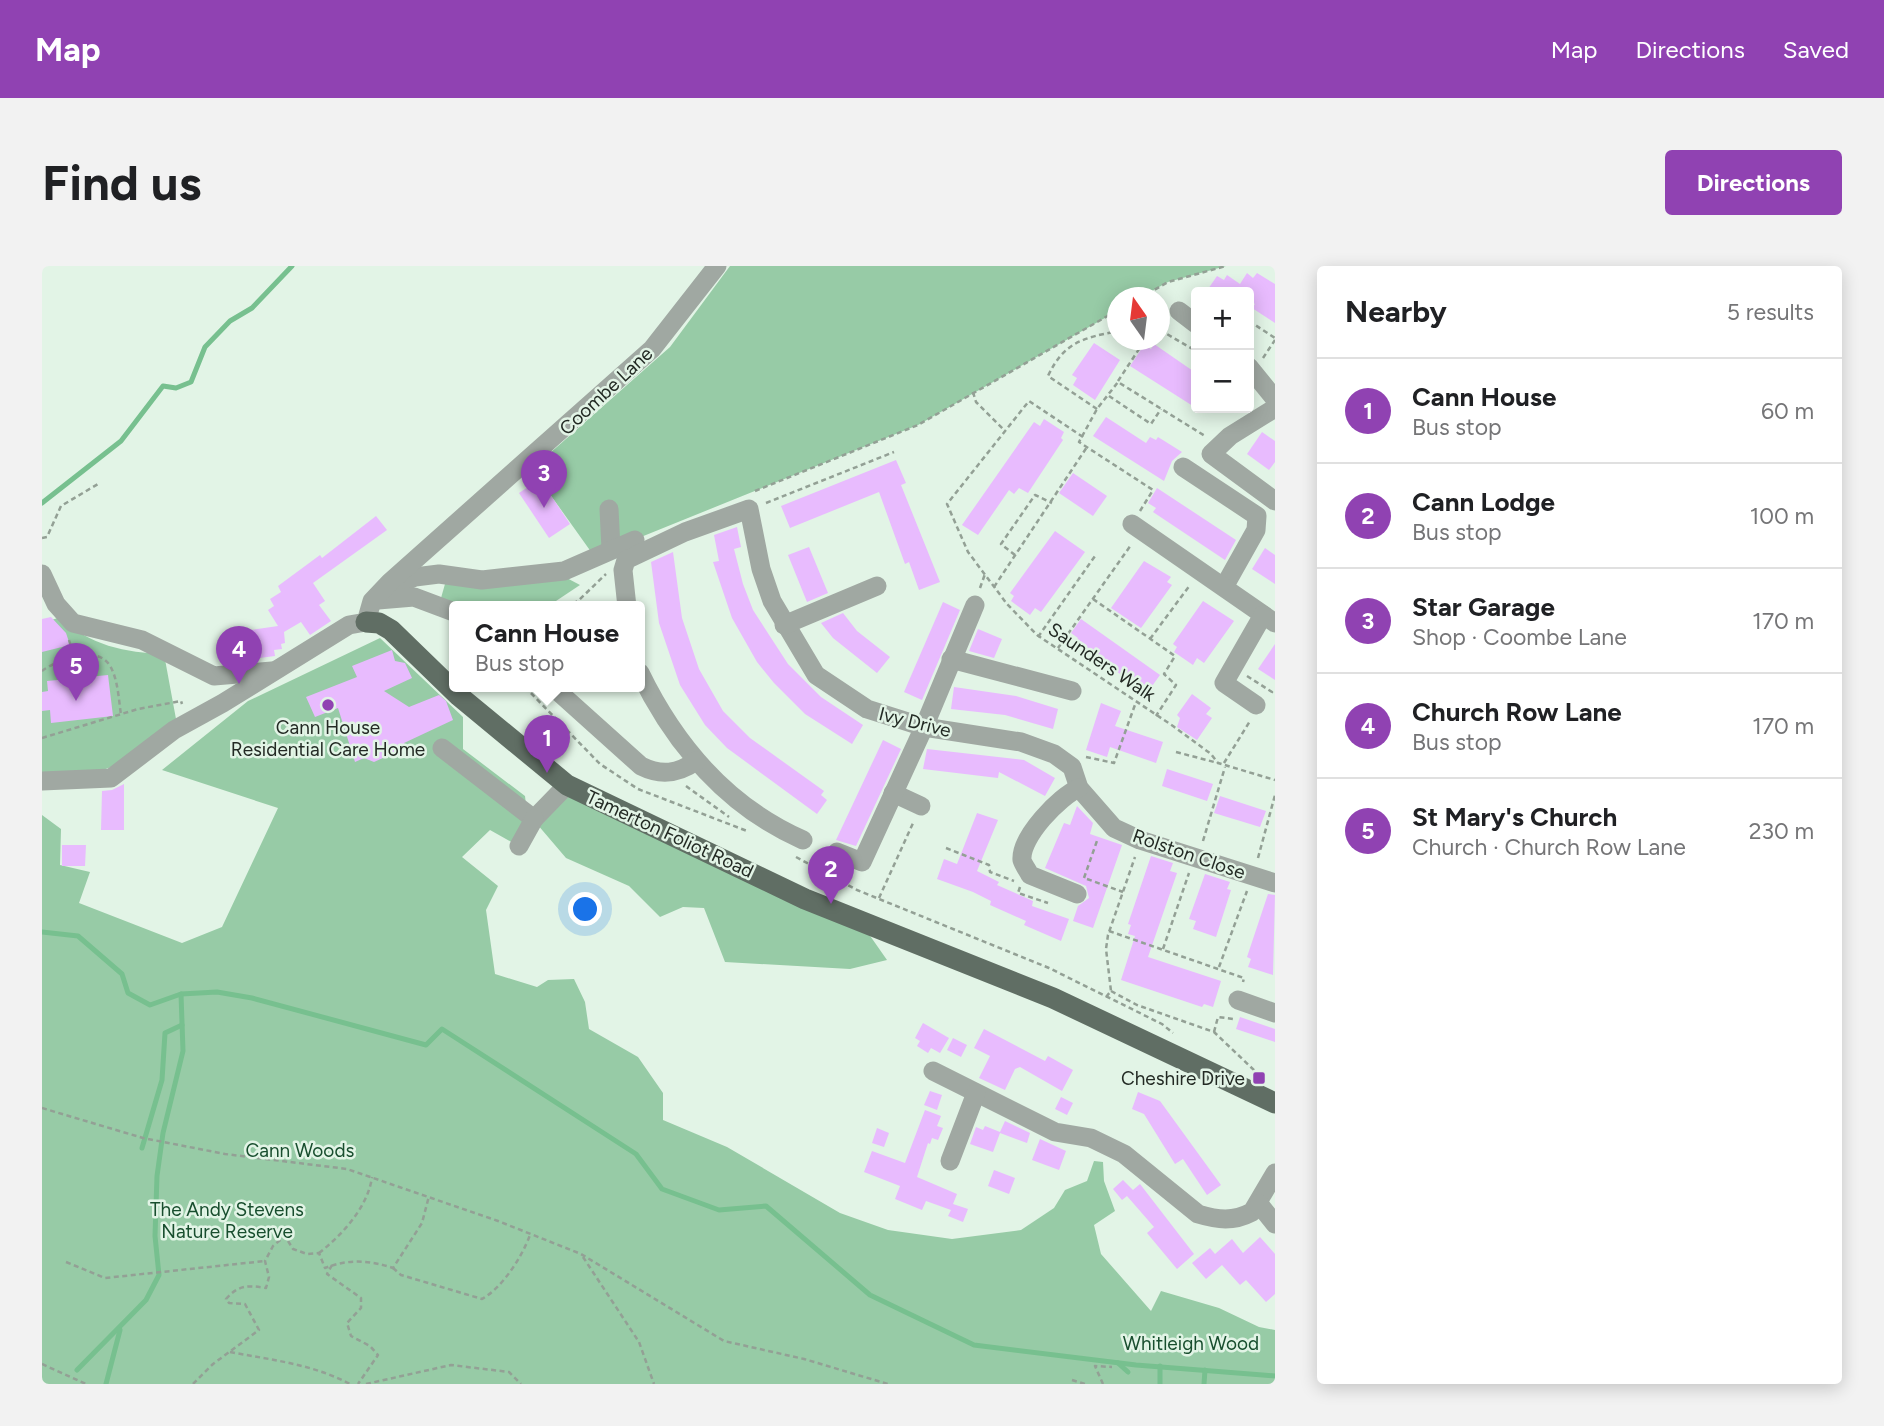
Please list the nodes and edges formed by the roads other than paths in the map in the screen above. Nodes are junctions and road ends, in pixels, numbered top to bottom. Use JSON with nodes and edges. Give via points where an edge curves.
{"nodes":[{"id":1,"x":717,"y":266,"type":"edge"},
{"id":2,"x":1180,"y":312,"type":"dead end"},
{"id":3,"x":1191,"y":320,"type":"edge"},
{"id":4,"x":1254,"y":373,"type":"edge"},
{"id":5,"x":1275,"y":399,"type":"edge"},
{"id":6,"x":1275,"y":408,"type":"edge"},
{"id":7,"x":1183,"y":467,"type":"dead end"},
{"id":8,"x":1275,"y":501,"type":"edge"},
{"id":9,"x":608,"y":509,"type":"dead end"},
{"id":10,"x":1136,"y":528,"type":"road end"},
{"id":11,"x":635,"y":540,"type":"dead end"},
{"id":12,"x":620,"y":558,"type":"junction"},
{"id":13,"x":437,"y":560,"type":"dead end"},
{"id":14,"x":402,"y":572,"type":"junction"},
{"id":15,"x":42,"y":574,"type":"edge"},
{"id":16,"x":877,"y":586,"type":"dead end"},
{"id":17,"x":1224,"y":587,"type":"junction"},
{"id":18,"x":377,"y":596,"type":"junction"},
{"id":19,"x":626,"y":601,"type":"edge"},
{"id":20,"x":975,"y":604,"type":"dead end"},
{"id":21,"x":49,"y":606,"type":"edge"},
{"id":22,"x":449,"y":610,"type":"edge"},
{"id":23,"x":1269,"y":619,"type":"edge"},
{"id":24,"x":366,"y":622,"type":"junction"},
{"id":25,"x":784,"y":625,"type":"junction"},
{"id":26,"x":951,"y":659,"type":"junction"},
{"id":27,"x":278,"y":670,"type":"junction"},
{"id":28,"x":645,"y":683,"type":"edge"},
{"id":29,"x":449,"y":686,"type":"edge"},
{"id":30,"x":1072,"y":691,"type":"dead end"},
{"id":31,"x":456,"y":692,"type":"edge"},
{"id":32,"x":559,"y":692,"type":"edge"},
{"id":33,"x":1255,"y":705,"type":"dead end"},
{"id":34,"x":924,"y":727,"type":"junction"},
{"id":35,"x":442,"y":748,"type":"dead end"},
{"id":36,"x":696,"y":761,"type":"junction"},
{"id":37,"x":1079,"y":762,"type":"joint"},
{"id":38,"x":42,"y":781,"type":"edge"},
{"id":39,"x":566,"y":785,"type":"junction"},
{"id":40,"x":1080,"y":788,"type":"junction"},
{"id":41,"x":893,"y":793,"type":"junction"},
{"id":42,"x":921,"y":806,"type":"road end"},
{"id":43,"x":534,"y":819,"type":"junction"},
{"id":44,"x":519,"y":846,"type":"dead end"},
{"id":45,"x":797,"y":846,"type":"road end"},
{"id":46,"x":837,"y":852,"type":"dead end"},
{"id":47,"x":1082,"y":882,"type":"road end"},
{"id":48,"x":1275,"y":883,"type":"edge"},
{"id":49,"x":1238,"y":1000,"type":"dead end"},
{"id":50,"x":1275,"y":1013,"type":"edge"},
{"id":51,"x":933,"y":1071,"type":"dead end"},
{"id":52,"x":976,"y":1093,"type":"junction"},
{"id":53,"x":1275,"y":1103,"type":"edge"},
{"id":54,"x":950,"y":1161,"type":"dead end"},
{"id":55,"x":1275,"y":1172,"type":"edge"},
{"id":56,"x":1259,"y":1204,"type":"junction"},
{"id":57,"x":1275,"y":1224,"type":"edge"}],
"edges":[{"from":1,"to":14,"type":"street","name":"Coombe Lane","via":[[652,349]]},
{"from":2,"to":3,"type":"street"},
{"from":4,"to":5,"type":"street"},
{"from":6,"to":8,"type":"street","via":[[1230,436],[1211,454]]},
{"from":7,"to":17,"type":"street","via":[[1257,516],[1256,530]]},
{"from":9,"to":12,"type":"street"},
{"from":10,"to":17,"type":"street"},
{"from":11,"to":12,"type":"street"},
{"from":12,"to":18,"type":"street","via":[[564,571],[482,580],[439,574],[415,577]]},
{"from":12,"to":19,"type":"street"},
{"from":12,"to":25,"type":"street","name":"Ivy Drive","via":[[748,502],[761,569]]},
{"from":13,"to":14,"type":"street"},
{"from":14,"to":18,"type":"street","name":"Coombe Lane"},
{"from":15,"to":21,"type":"street"},
{"from":16,"to":25,"type":"street"},
{"from":17,"to":23,"type":"street"},
{"from":18,"to":22,"type":"street","via":[[415,597]]},
{"from":18,"to":24,"type":"street","name":"Coombe Lane"},
{"from":20,"to":26,"type":"street"},
{"from":21,"to":27,"type":"street","via":[[74,623],[142,640],[214,676]]},
{"from":23,"to":33,"type":"street","via":[[1224,683]]},
{"from":24,"to":27,"type":"street","via":[[349,625]]},
{"from":24,"to":29,"type":"main road","name":"Tamerton Foliot Road","via":[[391,631]]},
{"from":25,"to":34,"type":"street","name":"Ivy Drive","via":[[817,675],[867,709]]},
{"from":26,"to":30,"type":"street"},
{"from":26,"to":34,"type":"street"},
{"from":27,"to":38,"type":"street","via":[[174,730],[111,778]]},
{"from":28,"to":36,"type":"street","via":[[660,714]]},
{"from":31,"to":39,"type":"main road","name":"Tamerton Foliot Road"},
{"from":32,"to":36,"type":"street","via":[[641,766],[660,773],[678,771]]},
{"from":34,"to":37,"type":"street","name":"Ivy Drive","via":[[1021,742]]},
{"from":34,"to":41,"type":"street"},
{"from":35,"to":43,"type":"street"},
{"from":36,"to":45,"type":"street","via":[[722,789]]},
{"from":37,"to":40,"type":"street","name":"Rolston Close"},
{"from":39,"to":43,"type":"street"},
{"from":39,"to":53,"type":"main road","name":"Tamerton Foliot Road","via":[[805,899],[1053,998]]},
{"from":40,"to":47,"type":"street","via":[[1065,794],[1029,834],[1022,860],[1030,875]]},
{"from":40,"to":48,"type":"street","name":"Rolston Close","via":[[1114,828],[1140,841]]},
{"from":41,"to":42,"type":"street"},
{"from":41,"to":46,"type":"street","via":[[862,862]]},
{"from":43,"to":44,"type":"street"},
{"from":49,"to":50,"type":"street"},
{"from":51,"to":52,"type":"street"},
{"from":52,"to":54,"type":"street"},
{"from":52,"to":56,"type":"street","via":[[1055,1132],[1091,1138],[1124,1154],[1198,1214],[1233,1219]]},
{"from":55,"to":56,"type":"street"},
{"from":56,"to":57,"type":"street"}]}
